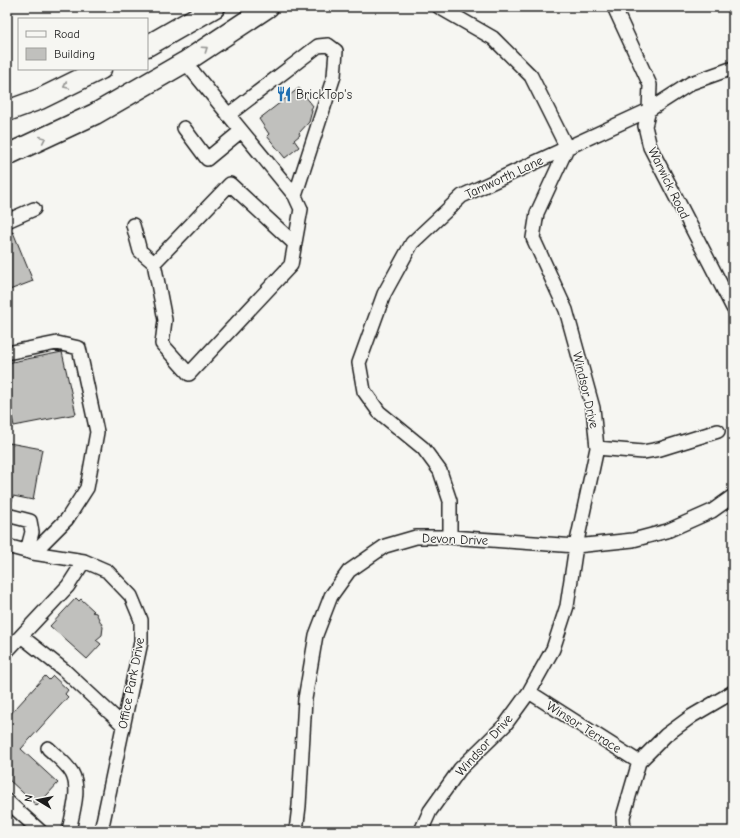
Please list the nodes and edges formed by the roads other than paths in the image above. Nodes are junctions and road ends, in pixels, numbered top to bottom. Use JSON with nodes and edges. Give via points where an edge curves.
{"nodes":[{"id":1,"x":215,"y":7,"type":"edge"},
{"id":2,"x":268,"y":7,"type":"edge"},
{"id":3,"x":439,"y":7,"type":"edge"},
{"id":4,"x":614,"y":7,"type":"edge"},
{"id":5,"x":148,"y":45,"type":"edge"},
{"id":6,"x":185,"y":62,"type":"junction"},
{"id":7,"x":733,"y":68,"type":"edge"},
{"id":8,"x":99,"y":70,"type":"edge"},
{"id":9,"x":649,"y":110,"type":"junction"},
{"id":10,"x":7,"y":111,"type":"edge"},
{"id":11,"x":228,"y":114,"type":"junction"},
{"id":12,"x":184,"y":128,"type":"dead end"},
{"id":13,"x":241,"y":131,"type":"junction"},
{"id":14,"x":567,"y":148,"type":"junction"},
{"id":15,"x":7,"y":155,"type":"edge"},
{"id":16,"x":295,"y":196,"type":"junction"},
{"id":17,"x":34,"y":210,"type":"dead end"},
{"id":18,"x":7,"y":221,"type":"edge"},
{"id":19,"x":133,"y":225,"type":"dead end"},
{"id":20,"x":294,"y":244,"type":"junction"},
{"id":21,"x":154,"y":263,"type":"junction"},
{"id":22,"x":733,"y":308,"type":"edge"},
{"id":23,"x":7,"y":353,"type":"edge"},
{"id":24,"x":718,"y":431,"type":"dead end"},
{"id":25,"x":597,"y":448,"type":"junction"},
{"id":26,"x":733,"y":496,"type":"edge"},
{"id":27,"x":7,"y":515,"type":"edge"},
{"id":28,"x":450,"y":537,"type":"junction"},
{"id":29,"x":7,"y":546,"type":"edge"},
{"id":30,"x":576,"y":546,"type":"junction"},
{"id":31,"x":30,"y":552,"type":"junction"},
{"id":32,"x":84,"y":561,"type":"junction"},
{"id":33,"x":21,"y":636,"type":"junction"},
{"id":34,"x":7,"y":651,"type":"edge"},
{"id":35,"x":529,"y":692,"type":"junction"},
{"id":36,"x":733,"y":692,"type":"edge"},
{"id":37,"x":124,"y":725,"type":"junction"},
{"id":38,"x":48,"y":748,"type":"dead end"},
{"id":39,"x":640,"y":762,"type":"junction"},
{"id":40,"x":7,"y":801,"type":"edge"},
{"id":41,"x":40,"y":831,"type":"edge"},
{"id":42,"x":69,"y":831,"type":"edge"},
{"id":43,"x":101,"y":831,"type":"edge"},
{"id":44,"x":296,"y":831,"type":"edge"},
{"id":45,"x":421,"y":831,"type":"edge"},
{"id":46,"x":624,"y":831,"type":"edge"}],
"edges":[{"from":1,"to":5,"type":"highway"},
{"from":6,"to":2,"type":"highway","one_way":true},
{"from":3,"to":14,"type":"street","via":[[493,38],[531,76]]},
{"from":4,"to":9,"type":"street","name":"Warwick Road","via":[[650,85]]},
{"from":6,"to":11,"type":"street"},
{"from":15,"to":6,"type":"highway","one_way":true,"via":[[95,114]]},
{"from":7,"to":9,"type":"street","via":[[691,83]]},
{"from":8,"to":10,"type":"highway","one_way":true,"via":[[40,99]]},
{"from":9,"to":14,"type":"street"},
{"from":9,"to":22,"type":"street","name":"Warwick Road","via":[[645,126],[650,147]]},
{"from":11,"to":13,"type":"street"},
{"from":11,"to":16,"type":"street","via":[[318,46],[328,45],[336,51],[334,76]]},
{"from":12,"to":13,"type":"street","via":[[207,159]]},
{"from":13,"to":16,"type":"street"},
{"from":14,"to":25,"type":"street","name":"Windsor Drive","via":[[537,212],[533,238],[566,310],[593,408]]},
{"from":14,"to":28,"type":"street","name":"Tamworth Lane","via":[[462,196],[412,243],[384,294],[359,363],[364,391],[379,412],[422,448],[440,472],[450,501]]},
{"from":16,"to":20,"type":"street","via":[[300,209]]},
{"from":17,"to":18,"type":"street"},
{"from":19,"to":21,"type":"street","via":[[140,251]]},
{"from":20,"to":21,"type":"street","via":[[230,184]]},
{"from":20,"to":21,"type":"street","via":[[291,265],[189,374],[162,344],[164,320]]},
{"from":23,"to":31,"type":"street","via":[[56,344],[79,348],[97,432],[87,488],[67,520]]},
{"from":24,"to":25,"type":"street","via":[[643,452]]},
{"from":25,"to":30,"type":"street","name":"Windsor Drive"},
{"from":26,"to":30,"type":"street","name":"Devon Drive","via":[[712,511],[666,531],[633,540]]},
{"from":27,"to":31,"type":"street","via":[[30,521]]},
{"from":28,"to":30,"type":"street","name":"Devon Drive"},
{"from":28,"to":44,"type":"street","name":"Devon Drive","via":[[416,537],[385,546],[349,571],[331,596],[316,635],[304,699]]},
{"from":29,"to":31,"type":"street","name":"Office Park Drive"},
{"from":30,"to":35,"type":"street","name":"Windsor Drive","via":[[567,606],[553,649]]},
{"from":31,"to":32,"type":"street","name":"Office Park Drive"},
{"from":32,"to":33,"type":"street","via":[[68,586]]},
{"from":32,"to":37,"type":"street","name":"Office Park Drive","via":[[107,571],[131,596],[141,620],[141,642]]},
{"from":33,"to":34,"type":"street"},
{"from":33,"to":37,"type":"street","via":[[64,670]]},
{"from":35,"to":39,"type":"street","name":"Winsor Terrace"},
{"from":35,"to":45,"type":"street","name":"Windsor Drive","via":[[505,725],[460,768],[430,811]]},
{"from":36,"to":39,"type":"street","via":[[666,735]]},
{"from":37,"to":43,"type":"street","name":"Office Park Drive"},
{"from":38,"to":42,"type":"street","via":[[70,770],[74,779],[76,794]]},
{"from":39,"to":46,"type":"street","via":[[624,817]]},
{"from":40,"to":41,"type":"street"}]}
